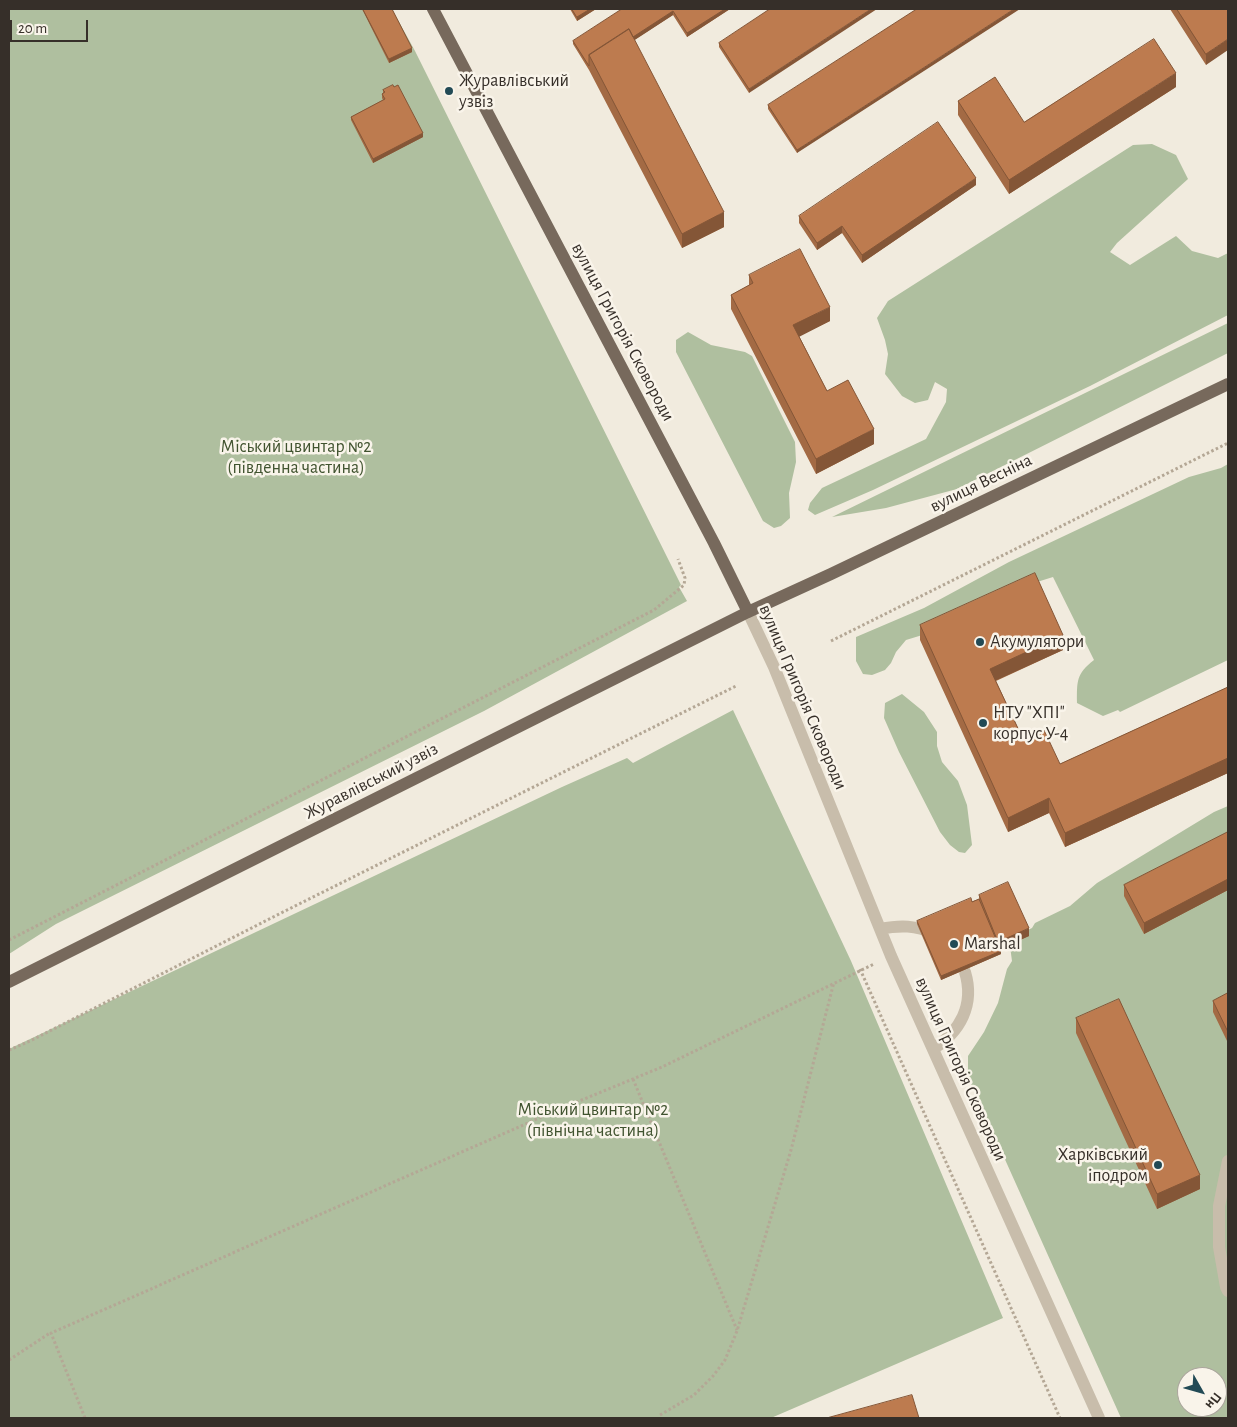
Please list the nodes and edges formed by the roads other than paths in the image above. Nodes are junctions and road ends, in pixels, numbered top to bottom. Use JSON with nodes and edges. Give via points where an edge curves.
{"nodes":[{"id":1,"x":433,"y":9,"type":"edge"},
{"id":2,"x":1228,"y":384,"type":"edge"},
{"id":3,"x":748,"y":612,"type":"junction"},
{"id":4,"x":880,"y":929,"type":"junction"},
{"id":5,"x":945,"y":941,"type":"edge"},
{"id":6,"x":965,"y":972,"type":"edge"},
{"id":7,"x":9,"y":982,"type":"edge"},
{"id":8,"x":934,"y":1049,"type":"junction"},
{"id":9,"x":1228,"y":1161,"type":"edge"},
{"id":10,"x":1228,"y":1292,"type":"edge"},
{"id":11,"x":1098,"y":1418,"type":"edge"}],
"edges":[{"from":1,"to":3,"type":"main road","name":"вулиця Григорія Сковороди"},
{"from":2,"to":3,"type":"main road","name":"вулиця Весніна"},
{"from":3,"to":4,"type":"street","name":"вулиця Григорія Сковороди","via":[[774,667]]},
{"from":3,"to":7,"type":"main road","name":"Журавлівський узвіз"},
{"from":4,"to":5,"type":"street","via":[[910,926],[928,930]]},
{"from":4,"to":8,"type":"street","name":"вулиця Григорія Сковороди"},
{"from":6,"to":8,"type":"street","via":[[968,995],[964,1013],[956,1029]]},
{"from":8,"to":11,"type":"street","name":"вулиця Григорія Сковороди"},
{"from":9,"to":10,"type":"street","via":[[1219,1206],[1219,1247]]}]}
